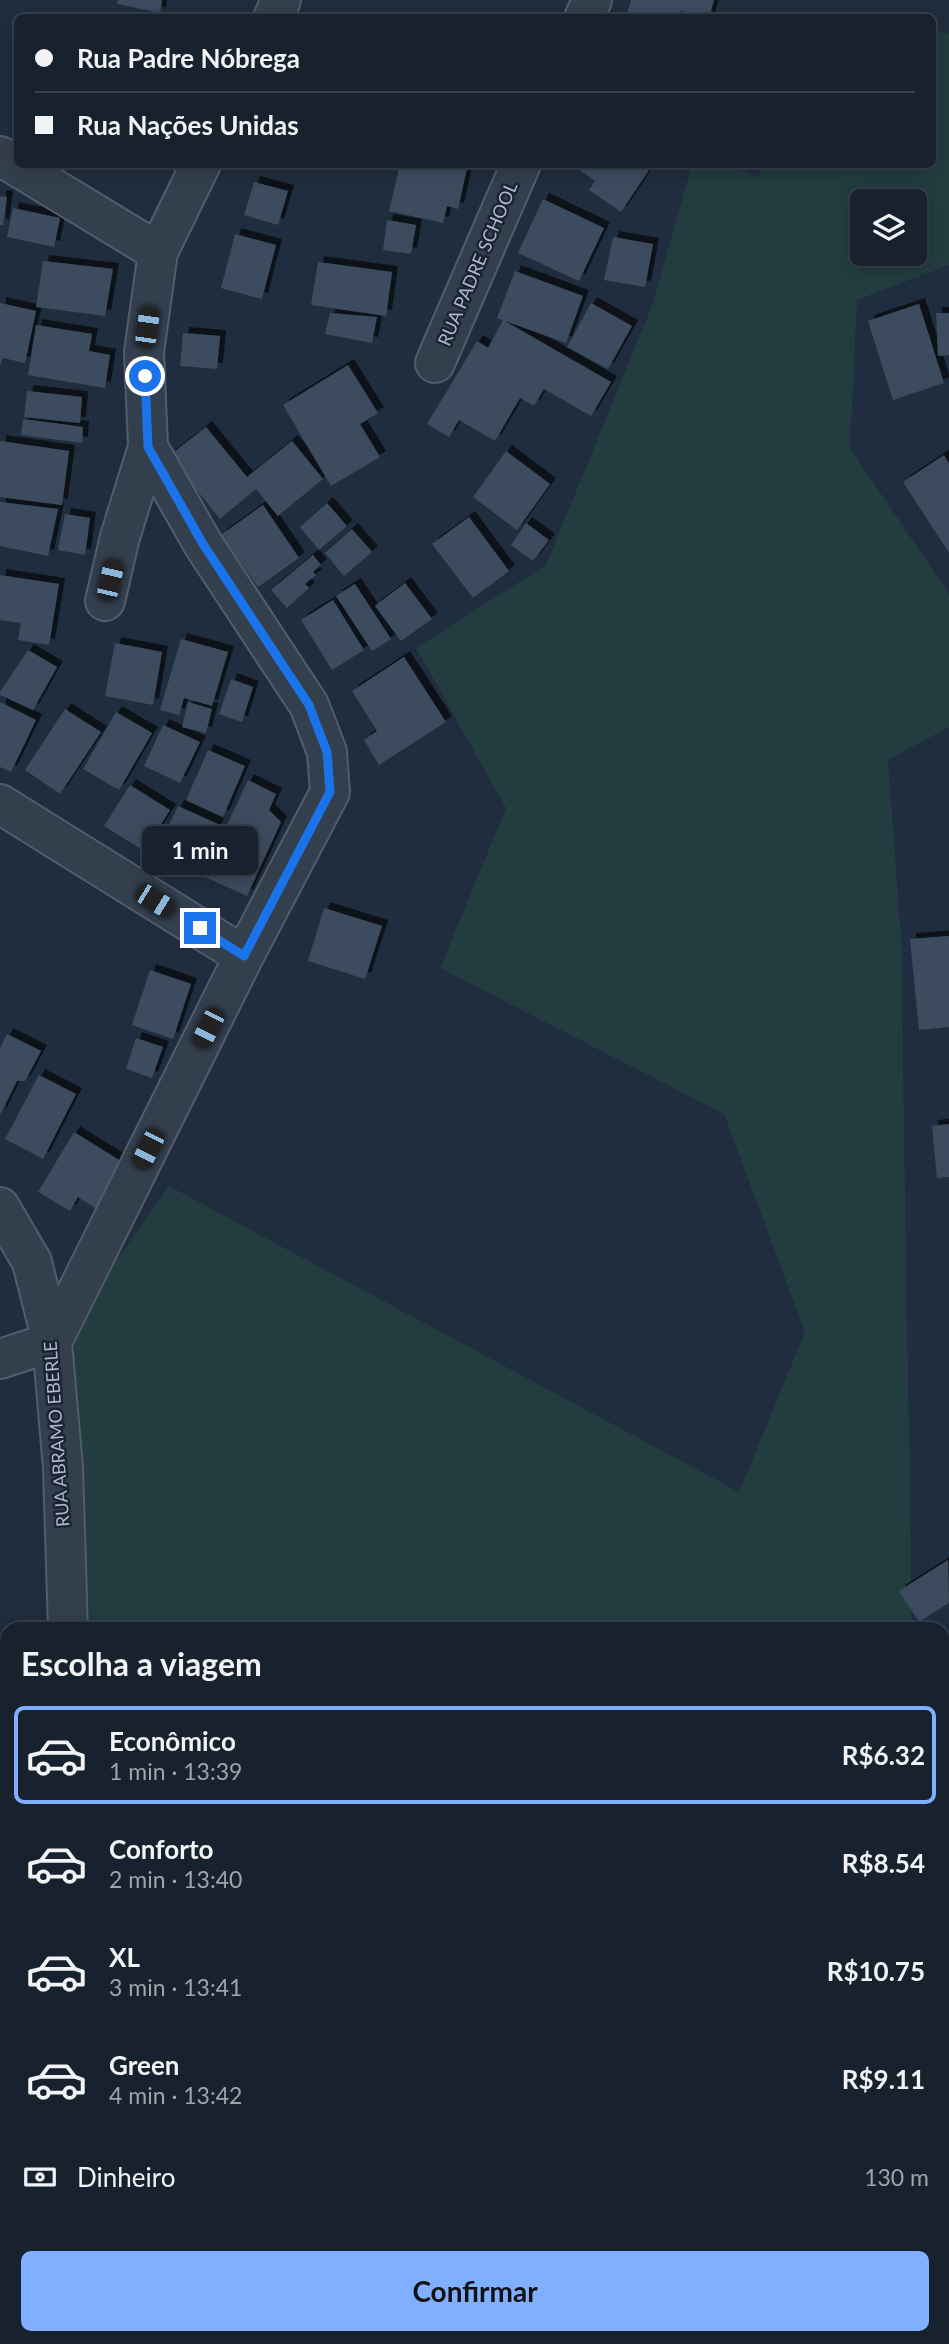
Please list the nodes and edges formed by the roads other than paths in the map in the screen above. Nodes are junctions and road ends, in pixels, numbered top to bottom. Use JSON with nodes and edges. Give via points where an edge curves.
{"nodes":[{"id":1,"x":20,"y":168,"type":"edge"},
{"id":2,"x":199,"y":168,"type":"edge"},
{"id":3,"x":519,"y":168,"type":"edge"},
{"id":4,"x":158,"y":252,"type":"junction"},
{"id":5,"x":435,"y":363,"type":"dead end"},
{"id":6,"x":148,"y":447,"type":"junction"},
{"id":7,"x":105,"y":601,"type":"dead end"},
{"id":8,"x":0,"y":804,"type":"edge"},
{"id":9,"x":244,"y":956,"type":"junction"},
{"id":10,"x":0,"y":1207,"type":"edge"},
{"id":11,"x":52,"y":1342,"type":"junction"},
{"id":12,"x":0,"y":1359,"type":"edge"},
{"id":13,"x":68,"y":1622,"type":"edge"}],
"edges":[{"from":1,"to":4,"type":"street"},
{"from":2,"to":4,"type":"street"},
{"from":3,"to":5,"type":"street","name":"RUA PADRE SCHOOL"},
{"from":4,"to":6,"type":"street","via":[[144,352]]},
{"from":6,"to":7,"type":"street"},
{"from":6,"to":9,"type":"street","via":[[203,544],[309,705],[327,752],[330,792]]},
{"from":8,"to":9,"type":"street"},
{"from":9,"to":11,"type":"street"},
{"from":10,"to":11,"type":"street","name":"RUA ABRAMO EBERLE","via":[[32,1262]]},
{"from":11,"to":12,"type":"street"},
{"from":11,"to":13,"type":"street","name":"RUA ABRAMO EBERLE","via":[[63,1468]]}]}
